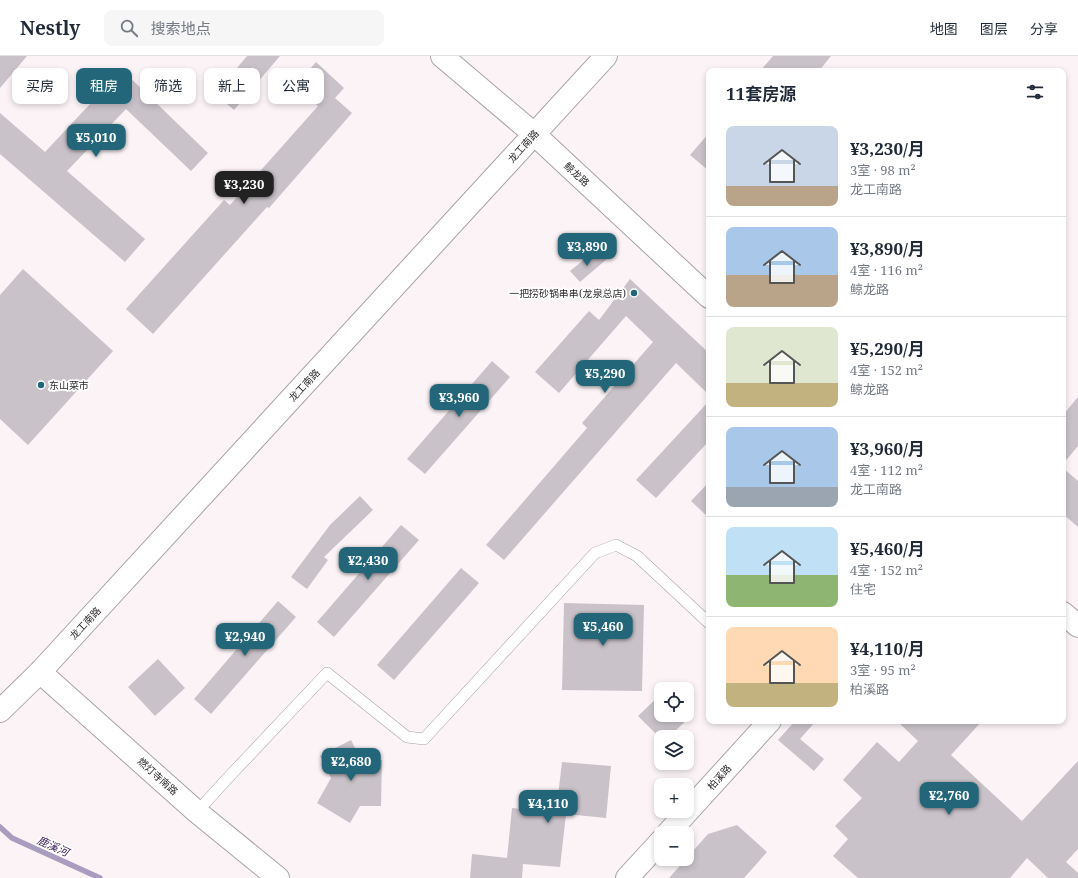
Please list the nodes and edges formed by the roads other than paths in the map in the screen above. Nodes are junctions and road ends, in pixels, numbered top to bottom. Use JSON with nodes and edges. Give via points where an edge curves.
{"nodes":[{"id":1,"x":442,"y":56,"type":"edge"},
{"id":2,"x":606,"y":56,"type":"edge"},
{"id":3,"x":534,"y":134,"type":"junction"},
{"id":4,"x":706,"y":294,"type":"edge"},
{"id":5,"x":1066,"y":616,"type":"edge"},
{"id":6,"x":706,"y":620,"type":"edge"},
{"id":7,"x":1078,"y":626,"type":"edge"},
{"id":8,"x":40,"y":672,"type":"junction"},
{"id":9,"x":0,"y":711,"type":"edge"},
{"id":10,"x":767,"y":724,"type":"edge"},
{"id":11,"x":197,"y":812,"type":"junction"},
{"id":12,"x":674,"y":826,"type":"edge"},
{"id":13,"x":654,"y":849,"type":"edge"},
{"id":14,"x":278,"y":878,"type":"edge"},
{"id":15,"x":627,"y":878,"type":"edge"}],
"edges":[{"from":1,"to":3,"type":"street","name":"鲸龙路"},
{"from":2,"to":3,"type":"street","name":"龙工南路"},
{"from":3,"to":4,"type":"street","name":"鲸龙路"},
{"from":3,"to":8,"type":"street","name":"龙工南路"},
{"from":5,"to":7,"type":"street"},
{"from":6,"to":11,"type":"lane","via":[[637,556],[616,545],[595,553],[424,739],[407,737],[327,673]]},
{"from":8,"to":9,"type":"street","name":"龙工南路"},
{"from":8,"to":11,"type":"street","name":"燃灯寺南路"},
{"from":10,"to":12,"type":"street","name":"柏溪路"},
{"from":11,"to":14,"type":"street","name":"燃灯寺南路"},
{"from":13,"to":15,"type":"street"}]}
